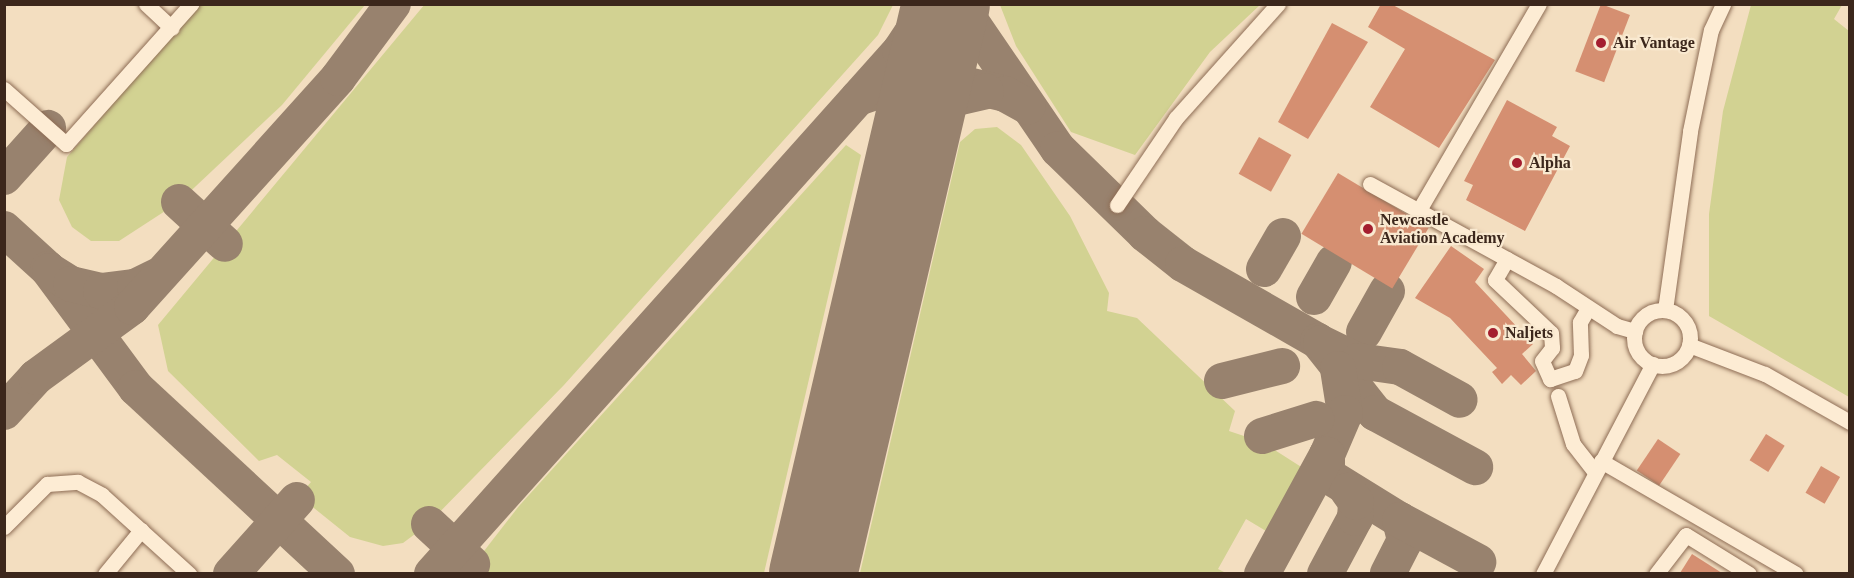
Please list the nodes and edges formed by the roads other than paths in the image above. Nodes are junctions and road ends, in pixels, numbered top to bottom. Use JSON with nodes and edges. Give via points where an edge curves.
{"nodes":[{"id":1,"x":146,"y":4,"type":"edge"},
{"id":2,"x":191,"y":4,"type":"edge"},
{"id":3,"x":1278,"y":4,"type":"edge"},
{"id":4,"x":1539,"y":4,"type":"edge"},
{"id":5,"x":1723,"y":4,"type":"edge"},
{"id":6,"x":172,"y":28,"type":"junction"},
{"id":7,"x":4,"y":89,"type":"edge"},
{"id":8,"x":1370,"y":184,"type":"dead end"},
{"id":9,"x":1117,"y":205,"type":"dead end"},
{"id":10,"x":1419,"y":210,"type":"junction"},
{"id":11,"x":1507,"y":259,"type":"junction"},
{"id":12,"x":1588,"y":308,"type":"junction"},
{"id":13,"x":1665,"y":310,"type":"junction"},
{"id":14,"x":1635,"y":331,"type":"junction"},
{"id":15,"x":1689,"y":345,"type":"junction"},
{"id":16,"x":1653,"y":364,"type":"junction"},
{"id":17,"x":1558,"y":396,"type":"dead end"},
{"id":18,"x":1850,"y":422,"type":"edge"},
{"id":19,"x":1598,"y":467,"type":"junction"},
{"id":20,"x":4,"y":527,"type":"edge"},
{"id":21,"x":141,"y":530,"type":"junction"},
{"id":22,"x":105,"y":573,"type":"edge"},
{"id":23,"x":189,"y":573,"type":"edge"},
{"id":24,"x":1543,"y":573,"type":"edge"},
{"id":25,"x":1656,"y":573,"type":"edge"},
{"id":26,"x":1749,"y":573,"type":"edge"},
{"id":27,"x":1796,"y":573,"type":"edge"}],
"edges":[{"from":1,"to":6,"type":"street"},
{"from":2,"to":6,"type":"street"},
{"from":3,"to":9,"type":"street","via":[[1176,118]]},
{"from":4,"to":10,"type":"street"},
{"from":5,"to":13,"type":"street","via":[[1711,30],[1690,130]]},
{"from":6,"to":7,"type":"street","via":[[66,144]]},
{"from":8,"to":10,"type":"street"},
{"from":10,"to":11,"type":"street"},
{"from":11,"to":12,"type":"street"},
{"from":11,"to":12,"type":"street","via":[[1495,280],[1551,333],[1552,348],[1542,360],[1550,379],[1575,371],[1581,355],[1580,322]]},
{"from":12,"to":14,"type":"street"},
{"from":13,"to":14,"type":"street","via":[[1646,315]]},
{"from":13,"to":15,"type":"street","via":[[1687,326]]},
{"from":14,"to":16,"type":"street","via":[[1637,351]]},
{"from":15,"to":16,"type":"street","via":[[1675,362]]},
{"from":15,"to":18,"type":"street","via":[[1765,374]]},
{"from":16,"to":19,"type":"street"},
{"from":17,"to":19,"type":"street","via":[[1573,444]]},
{"from":19,"to":24,"type":"street"},
{"from":19,"to":27,"type":"street"},
{"from":20,"to":21,"type":"street","via":[[39,489],[68,481],[93,488]]},
{"from":21,"to":22,"type":"street"},
{"from":21,"to":23,"type":"street"},
{"from":25,"to":26,"type":"street","via":[[1686,535]]}]}
